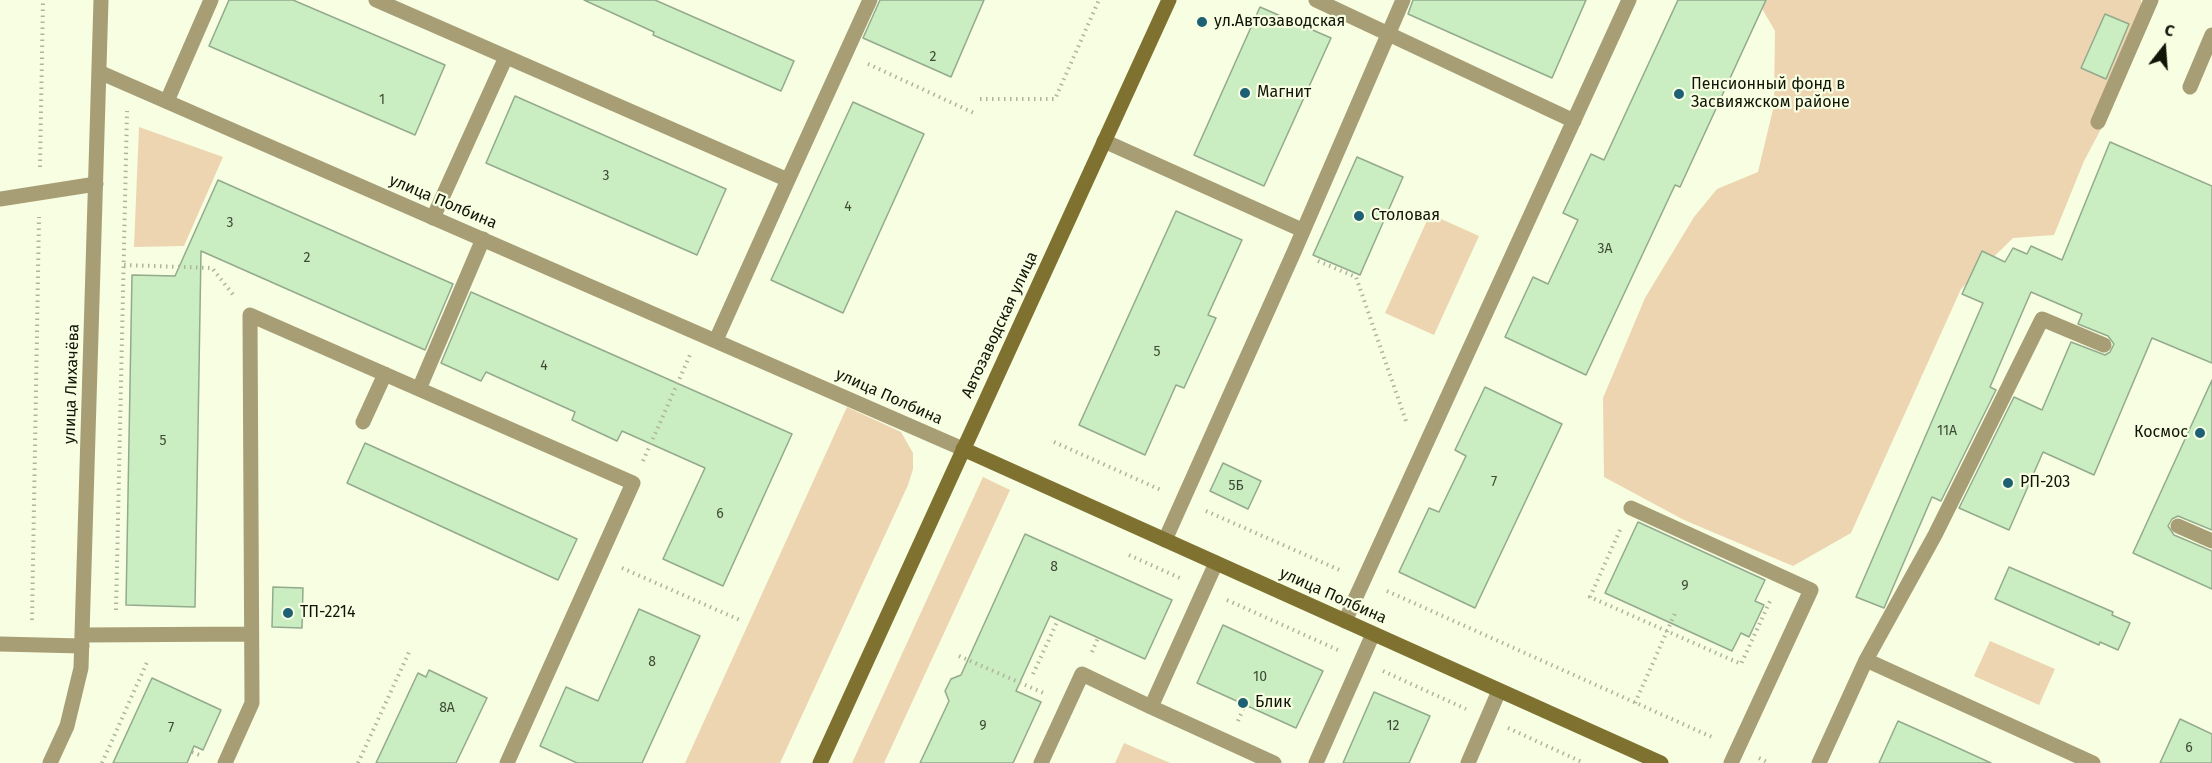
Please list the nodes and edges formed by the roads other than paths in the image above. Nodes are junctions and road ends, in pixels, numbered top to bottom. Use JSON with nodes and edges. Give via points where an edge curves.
{"nodes":[{"id":1,"x":101,"y":0,"type":"edge"},
{"id":2,"x":211,"y":0,"type":"edge"},
{"id":3,"x":376,"y":0,"type":"edge"},
{"id":4,"x":870,"y":0,"type":"edge"},
{"id":5,"x":1169,"y":0,"type":"edge"},
{"id":6,"x":1316,"y":0,"type":"edge"},
{"id":7,"x":1402,"y":0,"type":"edge"},
{"id":8,"x":1629,"y":0,"type":"edge"},
{"id":9,"x":2151,"y":0,"type":"edge"},
{"id":10,"x":1388,"y":33,"type":"junction"},
{"id":11,"x":2212,"y":35,"type":"edge"},
{"id":12,"x":506,"y":57,"type":"junction"},
{"id":13,"x":99,"y":72,"type":"junction"},
{"id":14,"x":2190,"y":87,"type":"dead end"},
{"id":15,"x":167,"y":101,"type":"junction"},
{"id":16,"x":1574,"y":121,"type":"junction"},
{"id":17,"x":2098,"y":122,"type":"dead end"},
{"id":18,"x":1104,"y":141,"type":"junction"},
{"id":19,"x":788,"y":180,"type":"junction"},
{"id":20,"x":96,"y":184,"type":"junction"},
{"id":21,"x":0,"y":199,"type":"edge"},
{"id":22,"x":433,"y":218,"type":"junction"},
{"id":23,"x":1302,"y":230,"type":"junction"},
{"id":24,"x":483,"y":239,"type":"junction"},
{"id":25,"x":716,"y":340,"type":"junction"},
{"id":26,"x":2104,"y":345,"type":"dead end"},
{"id":27,"x":385,"y":374,"type":"junction"},
{"id":28,"x":419,"y":389,"type":"junction"},
{"id":29,"x":363,"y":422,"type":"dead end"},
{"id":30,"x":963,"y":449,"type":"junction"},
{"id":31,"x":1631,"y":508,"type":"road end"},
{"id":32,"x":2178,"y":526,"type":"dead end"},
{"id":33,"x":1165,"y":540,"type":"junction"},
{"id":34,"x":2212,"y":541,"type":"edge"},
{"id":35,"x":1216,"y":563,"type":"junction"},
{"id":36,"x":1345,"y":621,"type":"junction"},
{"id":37,"x":251,"y":634,"type":"junction"},
{"id":38,"x":1373,"y":634,"type":"junction"},
{"id":39,"x":82,"y":641,"type":"junction"},
{"id":40,"x":0,"y":644,"type":"edge"},
{"id":41,"x":1866,"y":660,"type":"junction"},
{"id":42,"x":1499,"y":691,"type":"junction"},
{"id":43,"x":1151,"y":707,"type":"junction"},
{"id":44,"x":50,"y":763,"type":"edge"},
{"id":45,"x":225,"y":763,"type":"edge"},
{"id":46,"x":507,"y":763,"type":"edge"},
{"id":47,"x":820,"y":763,"type":"edge"},
{"id":48,"x":1041,"y":763,"type":"edge"},
{"id":49,"x":1274,"y":763,"type":"edge"},
{"id":50,"x":1316,"y":763,"type":"edge"},
{"id":51,"x":1468,"y":763,"type":"edge"},
{"id":52,"x":1661,"y":763,"type":"edge"},
{"id":53,"x":1731,"y":763,"type":"edge"},
{"id":54,"x":1820,"y":763,"type":"edge"},
{"id":55,"x":2093,"y":763,"type":"edge"}],
"edges":[{"from":1,"to":13,"type":"street","name":"улица Лихачёва"},
{"from":2,"to":15,"type":"street"},
{"from":3,"to":12,"type":"street"},
{"from":4,"to":19,"type":"street"},
{"from":5,"to":18,"type":"street","name":"Автозаводская улица"},
{"from":6,"to":10,"type":"street"},
{"from":7,"to":10,"type":"street"},
{"from":8,"to":16,"type":"street"},
{"from":9,"to":17,"type":"street"},
{"from":10,"to":16,"type":"street"},
{"from":10,"to":23,"type":"street"},
{"from":11,"to":14,"type":"street"},
{"from":12,"to":19,"type":"street"},
{"from":12,"to":22,"type":"street"},
{"from":13,"to":15,"type":"street","name":"улица Полбина"},
{"from":13,"to":20,"type":"street","name":"улица Лихачёва"},
{"from":15,"to":22,"type":"street","name":"улица Полбина"},
{"from":16,"to":36,"type":"street"},
{"from":18,"to":23,"type":"street"},
{"from":18,"to":30,"type":"street","name":"Автозаводская улица"},
{"from":19,"to":25,"type":"street"},
{"from":20,"to":21,"type":"street"},
{"from":20,"to":39,"type":"street","name":"улица Лихачёва"},
{"from":22,"to":24,"type":"street","name":"улица Полбина"},
{"from":23,"to":33,"type":"street"},
{"from":24,"to":25,"type":"street","name":"улица Полбина"},
{"from":24,"to":28,"type":"street"},
{"from":25,"to":30,"type":"street","name":"улица Полбина"},
{"from":26,"to":41,"type":"street","via":[[2042,319],[1935,535]]},
{"from":27,"to":28,"type":"street"},
{"from":27,"to":29,"type":"street"},
{"from":27,"to":37,"type":"street","via":[[250,315]]},
{"from":28,"to":46,"type":"street","via":[[633,483]]},
{"from":30,"to":33,"type":"street","name":"улица Полбина"},
{"from":30,"to":47,"type":"street","name":"Автозаводская улица"},
{"from":31,"to":53,"type":"street","via":[[1810,590]]},
{"from":32,"to":34,"type":"street"},
{"from":33,"to":35,"type":"street","name":"улица Полбина"},
{"from":35,"to":36,"type":"street","name":"улица Полбина"},
{"from":35,"to":43,"type":"street"},
{"from":36,"to":38,"type":"street","name":"улица Полбина"},
{"from":37,"to":39,"type":"street","via":[[116,635]]},
{"from":37,"to":45,"type":"street","via":[[252,704]]},
{"from":38,"to":42,"type":"street","name":"улица Полбина"},
{"from":38,"to":50,"type":"street"},
{"from":39,"to":40,"type":"street"},
{"from":39,"to":44,"type":"street","name":"улица Лихачёва","via":[[81,668],[67,726]]},
{"from":41,"to":54,"type":"street"},
{"from":41,"to":55,"type":"street"},
{"from":42,"to":51,"type":"street"},
{"from":42,"to":52,"type":"street","name":"улица Полбина"},
{"from":43,"to":48,"type":"street","via":[[1082,674]]},
{"from":43,"to":49,"type":"street"}]}
